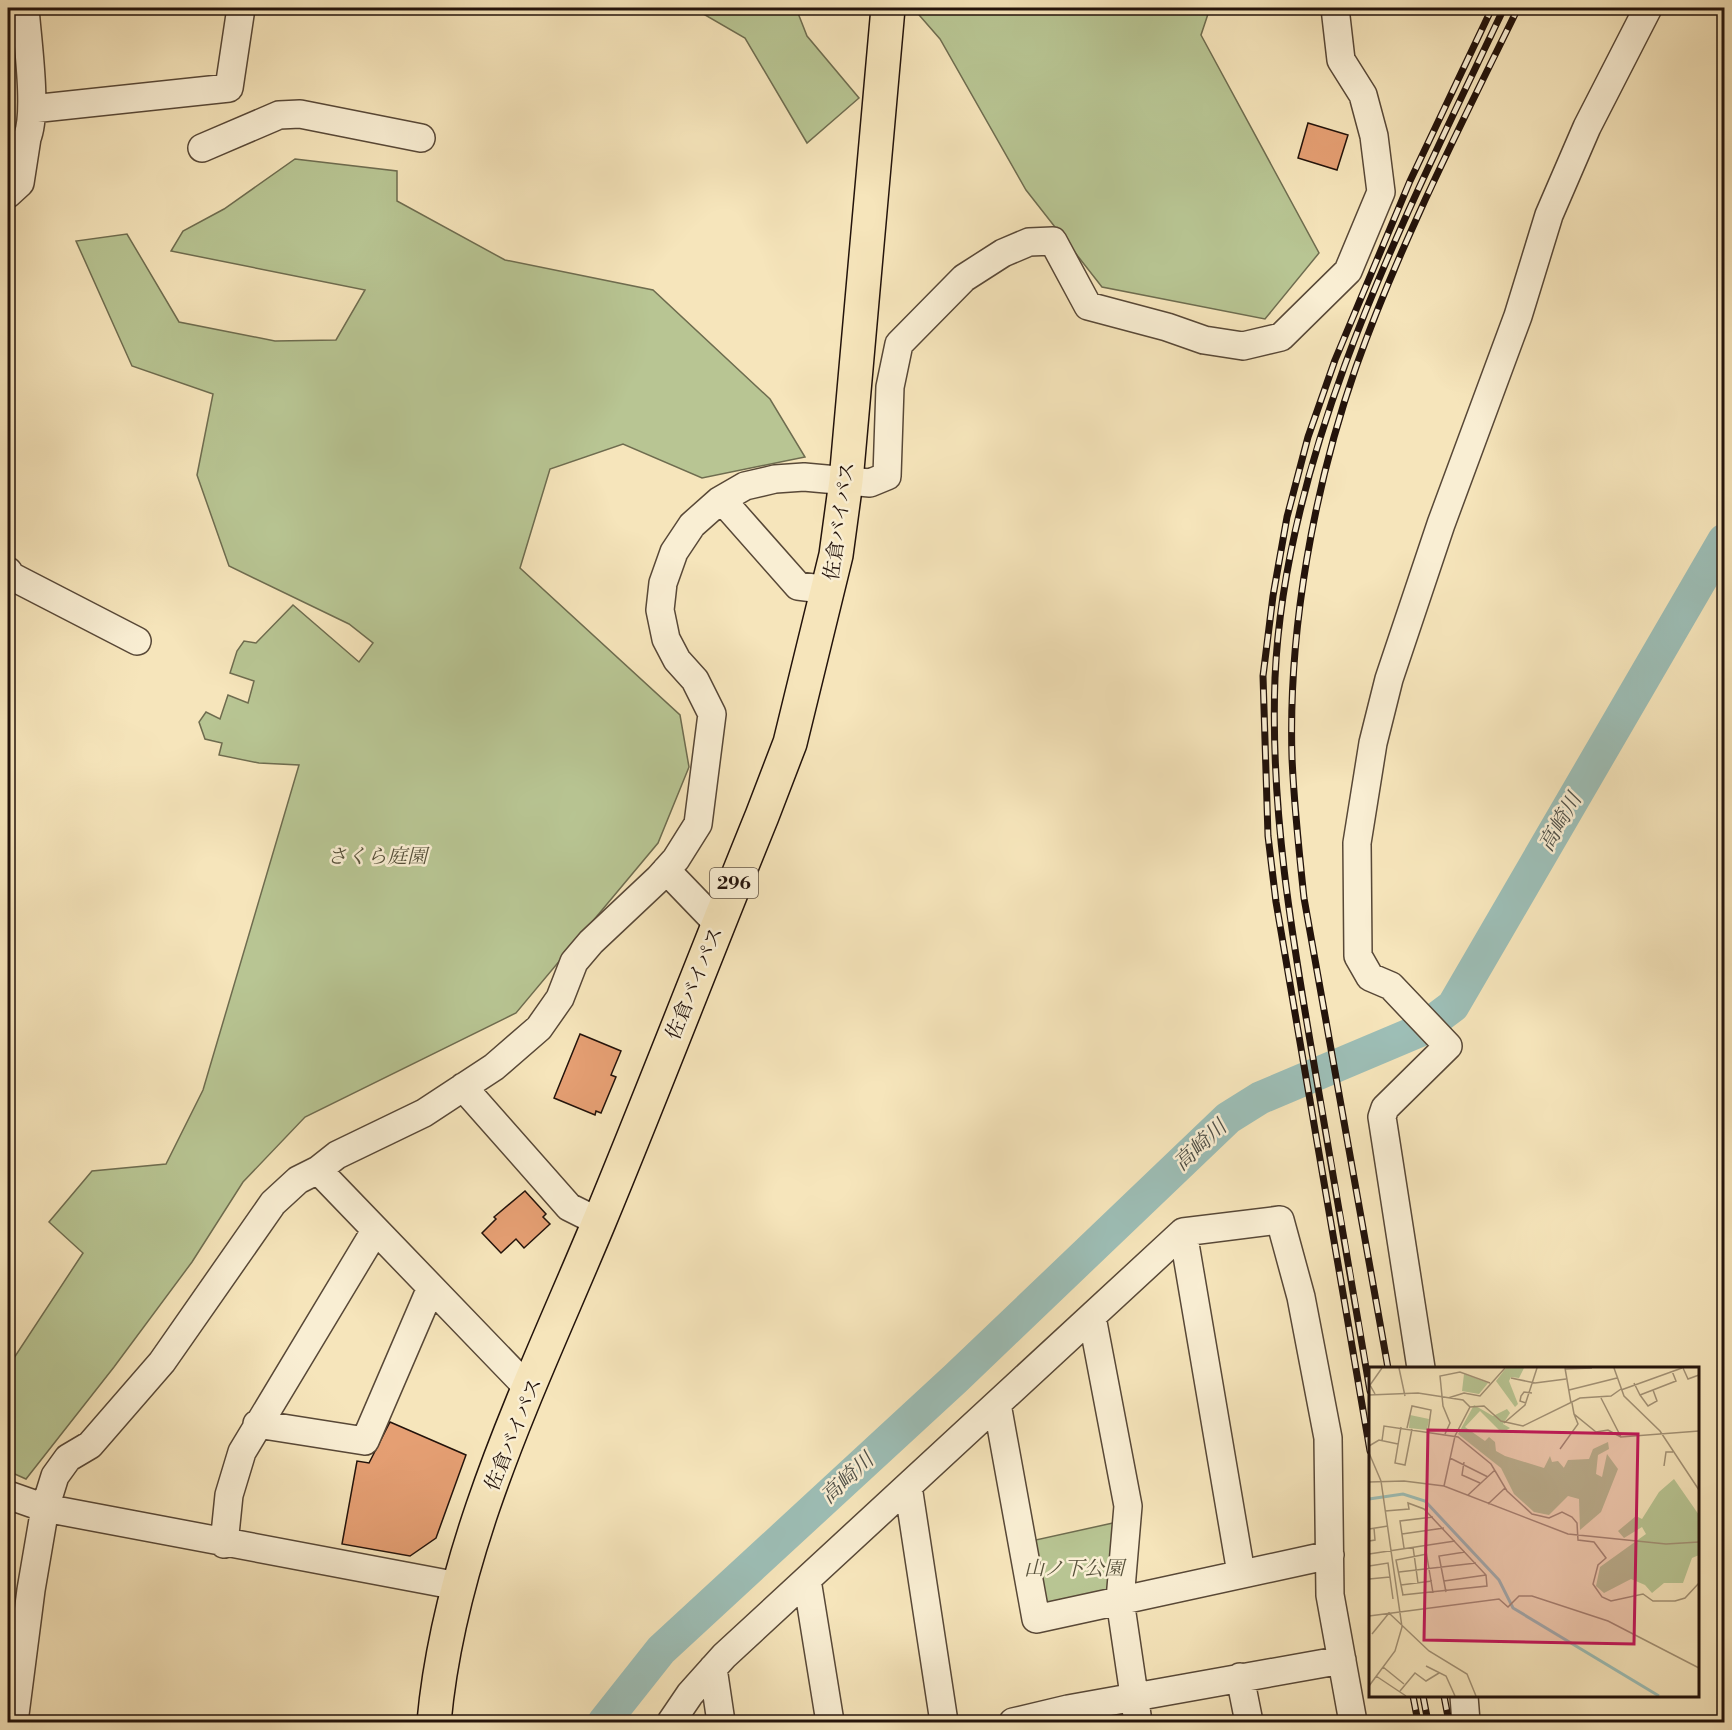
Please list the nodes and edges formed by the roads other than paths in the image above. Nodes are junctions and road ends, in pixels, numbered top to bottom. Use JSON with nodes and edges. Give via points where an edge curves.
{"nodes":[{"id":1,"x":26,"y":8,"type":"edge"},
{"id":2,"x":241,"y":8,"type":"edge"},
{"id":3,"x":888,"y":8,"type":"edge"},
{"id":4,"x":1335,"y":8,"type":"edge"},
{"id":5,"x":1648,"y":8,"type":"edge"},
{"id":6,"x":229,"y":88,"type":"junction"},
{"id":7,"x":32,"y":109,"type":"junction"},
{"id":8,"x":233,"y":134,"type":"junction"},
{"id":9,"x":27,"y":138,"type":"junction"},
{"id":10,"x":421,"y":138,"type":"dead end"},
{"id":11,"x":202,"y":148,"type":"dead end"},
{"id":12,"x":8,"y":158,"type":"edge"},
{"id":13,"x":8,"y":194,"type":"edge"},
{"id":14,"x":846,"y":481,"type":"junction"},
{"id":15,"x":722,"y":500,"type":"junction"},
{"id":16,"x":8,"y":571,"type":"edge"},
{"id":17,"x":829,"y":590,"type":"junction"},
{"id":18,"x":138,"y":641,"type":"dead end"},
{"id":19,"x":666,"y":870,"type":"junction"},
{"id":20,"x":718,"y":924,"type":"junction"},
{"id":21,"x":463,"y":1087,"type":"junction"},
{"id":22,"x":318,"y":1170,"type":"junction"},
{"id":23,"x":599,"y":1222,"type":"junction"},
{"id":24,"x":375,"y":1231,"type":"junction"},
{"id":25,"x":1183,"y":1232,"type":"junction"},
{"id":26,"x":430,"y":1290,"type":"junction"},
{"id":27,"x":1092,"y":1317,"type":"junction"},
{"id":28,"x":1421,"y":1367,"type":"edge"},
{"id":29,"x":530,"y":1390,"type":"junction"},
{"id":30,"x":997,"y":1404,"type":"junction"},
{"id":31,"x":257,"y":1424,"type":"junction"},
{"id":32,"x":908,"y":1486,"type":"junction"},
{"id":33,"x":8,"y":1495,"type":"edge"},
{"id":34,"x":45,"y":1508,"type":"junction"},
{"id":35,"x":224,"y":1544,"type":"junction"},
{"id":36,"x":1330,"y":1555,"type":"junction"},
{"id":37,"x":1241,"y":1573,"type":"junction"},
{"id":38,"x":807,"y":1580,"type":"junction"},
{"id":39,"x":458,"y":1586,"type":"junction"},
{"id":40,"x":19,"y":1589,"type":"edge"},
{"id":41,"x":1120,"y":1600,"type":"junction"},
{"id":42,"x":1342,"y":1660,"type":"junction"},
{"id":43,"x":713,"y":1668,"type":"junction"},
{"id":44,"x":1240,"y":1677,"type":"junction"},
{"id":45,"x":1464,"y":1697,"type":"edge"},
{"id":46,"x":1135,"y":1710,"type":"edge"},
{"id":47,"x":1022,"y":1721,"type":"edge"},
{"id":48,"x":14,"y":1722,"type":"edge"},
{"id":49,"x":434,"y":1722,"type":"edge"},
{"id":50,"x":671,"y":1722,"type":"edge"},
{"id":51,"x":721,"y":1722,"type":"edge"},
{"id":52,"x":830,"y":1722,"type":"edge"},
{"id":53,"x":944,"y":1722,"type":"edge"},
{"id":54,"x":1249,"y":1722,"type":"edge"},
{"id":55,"x":1353,"y":1722,"type":"edge"},
{"id":56,"x":1466,"y":1722,"type":"edge"}],
"edges":[{"from":1,"to":7,"type":"street"},
{"from":2,"to":6,"type":"street"},
{"from":3,"to":14,"type":"highway","name":"佐倉バイパス","number":"296"},
{"from":4,"to":14,"type":"street","via":[[1341,60],[1363,95],[1374,136],[1381,192],[1348,271],[1302,320],[1281,337],[1243,346],[1204,340],[1088,306],[1053,241],[1029,242],[964,278],[898,344],[891,387],[887,476],[870,483]]},
{"from":5,"to":28,"type":"street","via":[[1587,127],[1549,215],[1518,316],[1389,679],[1373,743],[1357,843],[1358,956],[1370,977],[1391,986],[1448,1046],[1385,1108],[1382,1117]]},
{"from":6,"to":7,"type":"street"},
{"from":6,"to":8,"type":"street"},
{"from":7,"to":9,"type":"street"},
{"from":8,"to":10,"type":"street","via":[[279,115],[300,114]]},
{"from":8,"to":11,"type":"street"},
{"from":9,"to":12,"type":"street"},
{"from":9,"to":13,"type":"street","via":[[20,183]]},
{"from":14,"to":15,"type":"street","via":[[775,479],[745,486]]},
{"from":14,"to":17,"type":"highway","name":"佐倉バイパス","number":"296"},
{"from":15,"to":17,"type":"street","via":[[798,586]]},
{"from":15,"to":19,"type":"street","via":[[692,525],[674,552],[663,583],[660,610],[666,639],[677,660],[695,680],[712,714],[699,824]]},
{"from":16,"to":18,"type":"street"},
{"from":17,"to":20,"type":"highway","name":"佐倉バイパス","number":"296","via":[[790,743]]},
{"from":19,"to":20,"type":"street"},
{"from":19,"to":21,"type":"street","via":[[574,962],[560,998],[539,1028],[494,1067]]},
{"from":20,"to":23,"type":"highway","name":"佐倉バイパス","number":"296"},
{"from":21,"to":22,"type":"street","via":[[424,1113],[337,1155]]},
{"from":21,"to":23,"type":"street","via":[[569,1208]]},
{"from":22,"to":24,"type":"street"},
{"from":22,"to":34,"type":"street","via":[[298,1180],[273,1203],[162,1362],[90,1445],[68,1458],[56,1476]]},
{"from":23,"to":29,"type":"highway","name":"佐倉バイパス","number":"296"},
{"from":24,"to":26,"type":"street"},
{"from":24,"to":31,"type":"street"},
{"from":25,"to":27,"type":"street"},
{"from":25,"to":36,"type":"street","via":[[1280,1220],[1301,1297],[1328,1438]]},
{"from":25,"to":37,"type":"street"},
{"from":26,"to":29,"type":"street"},
{"from":26,"to":31,"type":"street","via":[[365,1441]]},
{"from":27,"to":30,"type":"street"},
{"from":27,"to":41,"type":"street","via":[[1128,1506]]},
{"from":29,"to":39,"type":"highway","name":"佐倉バイパス","number":"296","via":[[497,1467]]},
{"from":30,"to":32,"type":"street"},
{"from":30,"to":41,"type":"street","via":[[1036,1620]]},
{"from":31,"to":35,"type":"street","via":[[236,1466]]},
{"from":32,"to":38,"type":"street"},
{"from":32,"to":53,"type":"street"},
{"from":33,"to":34,"type":"street"},
{"from":34,"to":35,"type":"street"},
{"from":34,"to":40,"type":"street"},
{"from":35,"to":39,"type":"street"},
{"from":36,"to":37,"type":"street"},
{"from":36,"to":42,"type":"street","via":[[1330,1595]]},
{"from":37,"to":41,"type":"street"},
{"from":38,"to":43,"type":"street"},
{"from":38,"to":52,"type":"street"},
{"from":39,"to":49,"type":"highway","name":"佐倉バイパス","number":"296"},
{"from":40,"to":48,"type":"street"},
{"from":41,"to":46,"type":"street"},
{"from":42,"to":44,"type":"street"},
{"from":42,"to":55,"type":"street"},
{"from":43,"to":50,"type":"street"},
{"from":43,"to":51,"type":"street"},
{"from":44,"to":46,"type":"street"},
{"from":44,"to":54,"type":"street"},
{"from":45,"to":56,"type":"street"},
{"from":46,"to":47,"type":"street"}]}
